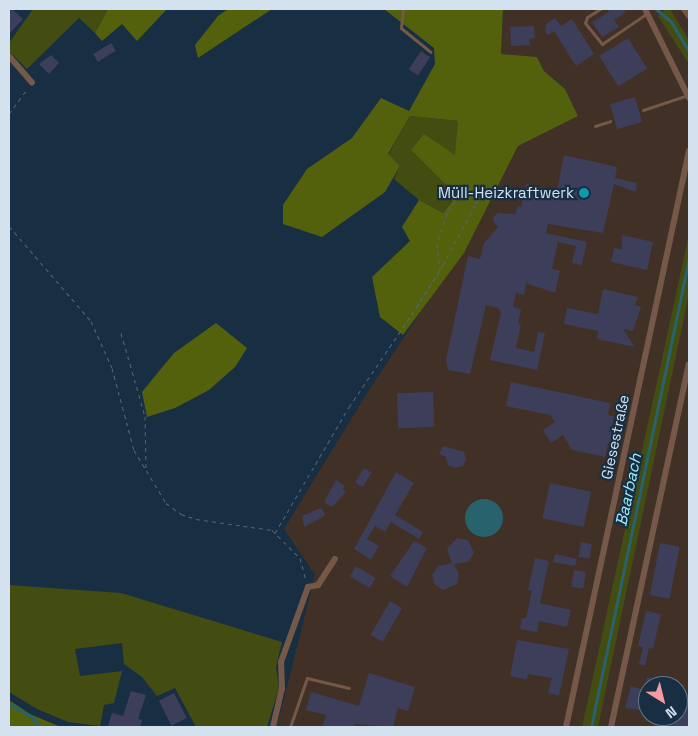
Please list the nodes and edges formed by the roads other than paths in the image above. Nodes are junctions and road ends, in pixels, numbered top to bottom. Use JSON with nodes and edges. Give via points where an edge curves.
{"nodes":[{"id":1,"x":403,"y":9,"type":"edge"},
{"id":2,"x":600,"y":9,"type":"edge"},
{"id":3,"x":684,"y":9,"type":"edge"},
{"id":4,"x":645,"y":12,"type":"edge"},
{"id":5,"x":689,"y":16,"type":"edge"},
{"id":6,"x":430,"y":52,"type":"dead end"},
{"id":7,"x":9,"y":56,"type":"edge"},
{"id":8,"x":32,"y":82,"type":"road end"},
{"id":9,"x":689,"y":97,"type":"edge"},
{"id":10,"x":643,"y":110,"type":"dead end"},
{"id":11,"x":610,"y":121,"type":"dead end"},
{"id":12,"x":595,"y":126,"type":"dead end"},
{"id":13,"x":689,"y":151,"type":"edge"},
{"id":14,"x":689,"y":364,"type":"edge"},
{"id":15,"x":335,"y":559,"type":"dead end"},
{"id":16,"x":349,"y":688,"type":"dead end"},
{"id":17,"x":273,"y":727,"type":"edge"},
{"id":18,"x":290,"y":727,"type":"edge"},
{"id":19,"x":566,"y":727,"type":"edge"},
{"id":20,"x":611,"y":727,"type":"edge"}],
"edges":[{"from":1,"to":6,"type":"lane","via":[[401,28]]},
{"from":2,"to":4,"type":"lane","via":[[587,17],[585,23],[602,44]]},
{"from":3,"to":5,"type":"street"},
{"from":4,"to":9,"type":"street"},
{"from":7,"to":8,"type":"street"},
{"from":9,"to":10,"type":"lane"},
{"from":11,"to":12,"type":"lane"},
{"from":13,"to":19,"type":"street","name":"Giesestraße"},
{"from":14,"to":20,"type":"street"},
{"from":15,"to":17,"type":"street","via":[[318,585],[308,587],[281,662],[282,689]]},
{"from":16,"to":18,"type":"lane","via":[[307,678]]}]}
